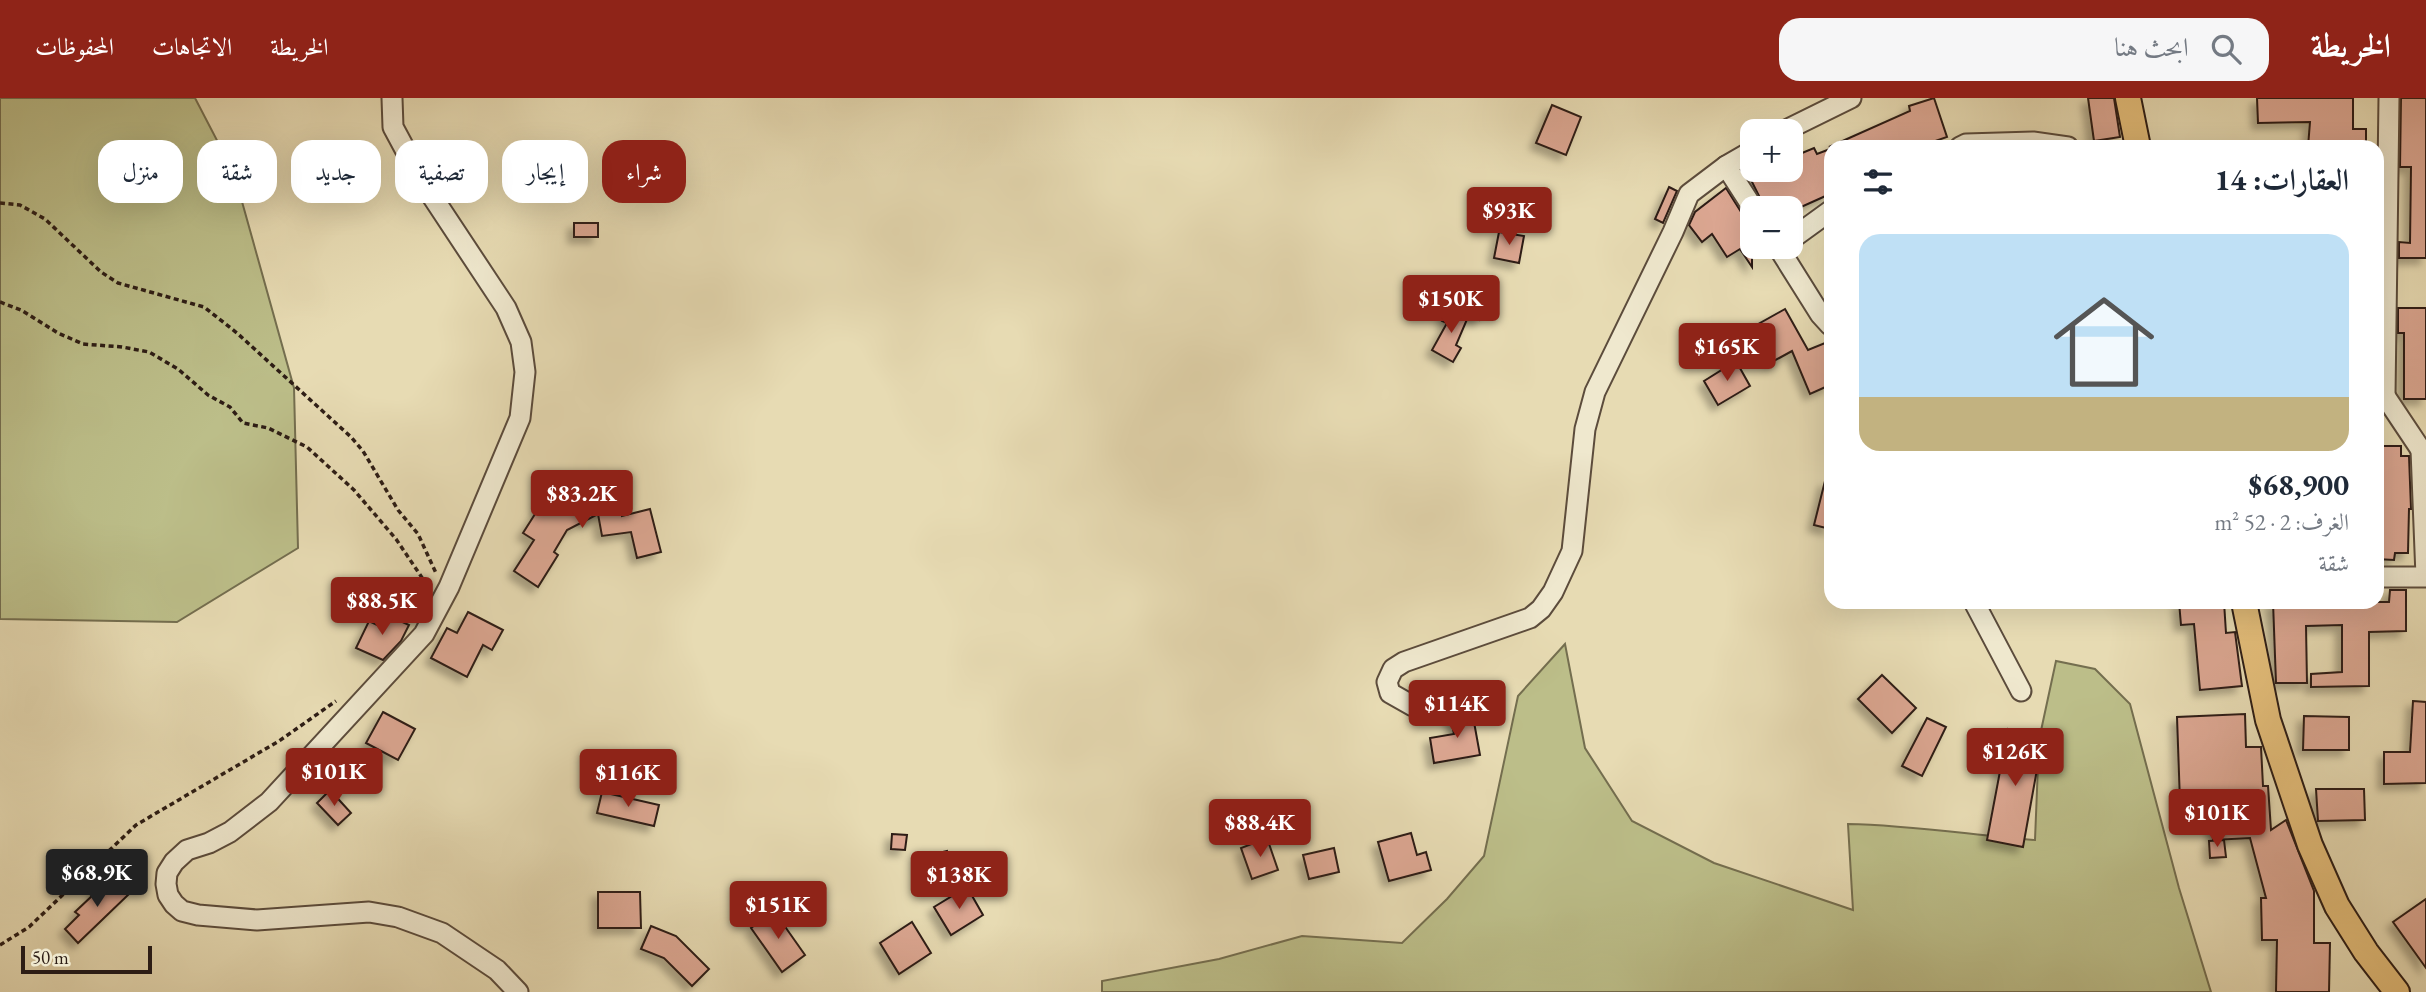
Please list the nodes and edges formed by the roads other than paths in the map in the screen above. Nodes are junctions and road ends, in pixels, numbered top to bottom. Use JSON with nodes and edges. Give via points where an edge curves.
{"nodes":[{"id":1,"x":392,"y":98,"type":"edge"},
{"id":2,"x":1851,"y":98,"type":"edge"},
{"id":3,"x":2389,"y":98,"type":"edge"},
{"id":4,"x":2129,"y":99,"type":"edge"},
{"id":5,"x":1803,"y":122,"type":"edge"},
{"id":6,"x":2137,"y":140,"type":"edge"},
{"id":7,"x":1740,"y":158,"type":"edge"},
{"id":8,"x":1726,"y":166,"type":"junction"},
{"id":9,"x":1745,"y":196,"type":"edge"},
{"id":10,"x":1824,"y":215,"type":"edge"},
{"id":11,"x":1803,"y":231,"type":"edge"},
{"id":12,"x":1789,"y":259,"type":"edge"},
{"id":13,"x":2384,"y":282,"type":"edge"},
{"id":14,"x":1824,"y":318,"type":"edge"},
{"id":15,"x":2384,"y":397,"type":"edge"},
{"id":16,"x":2424,"y":450,"type":"edge"},
{"id":17,"x":2426,"y":576,"type":"edge"},
{"id":18,"x":2384,"y":578,"type":"edge"},
{"id":19,"x":1978,"y":609,"type":"edge"},
{"id":20,"x":2245,"y":609,"type":"edge"},
{"id":21,"x":2021,"y":691,"type":"dead end"},
{"id":22,"x":1438,"y":704,"type":"dead end"},
{"id":23,"x":518,"y":992,"type":"edge"},
{"id":24,"x":2397,"y":992,"type":"edge"}],
"edges":[{"from":1,"to":23,"type":"street","via":[[394,127],[422,181],[506,307],[521,342],[525,372],[520,418],[424,634],[270,802],[230,832],[187,850],[167,873],[166,884],[174,904],[198,915],[257,920],[369,912],[398,918],[442,933],[497,970]]},
{"from":2,"to":5,"type":"street"},
{"from":3,"to":13,"type":"street"},
{"from":4,"to":6,"type":"main road"},
{"from":7,"to":8,"type":"street"},
{"from":8,"to":9,"type":"street"},
{"from":8,"to":22,"type":"street","via":[[1689,194],[1595,392],[1585,429],[1572,551],[1553,592],[1530,618],[1393,669],[1387,682],[1390,693],[1413,706]]},
{"from":10,"to":11,"type":"street"},
{"from":12,"to":14,"type":"street"},
{"from":15,"to":16,"type":"street"},
{"from":16,"to":17,"type":"street"},
{"from":17,"to":18,"type":"street"},
{"from":19,"to":21,"type":"street"},
{"from":20,"to":24,"type":"main road","via":[[2268,720],[2310,845],[2337,906]]}]}
